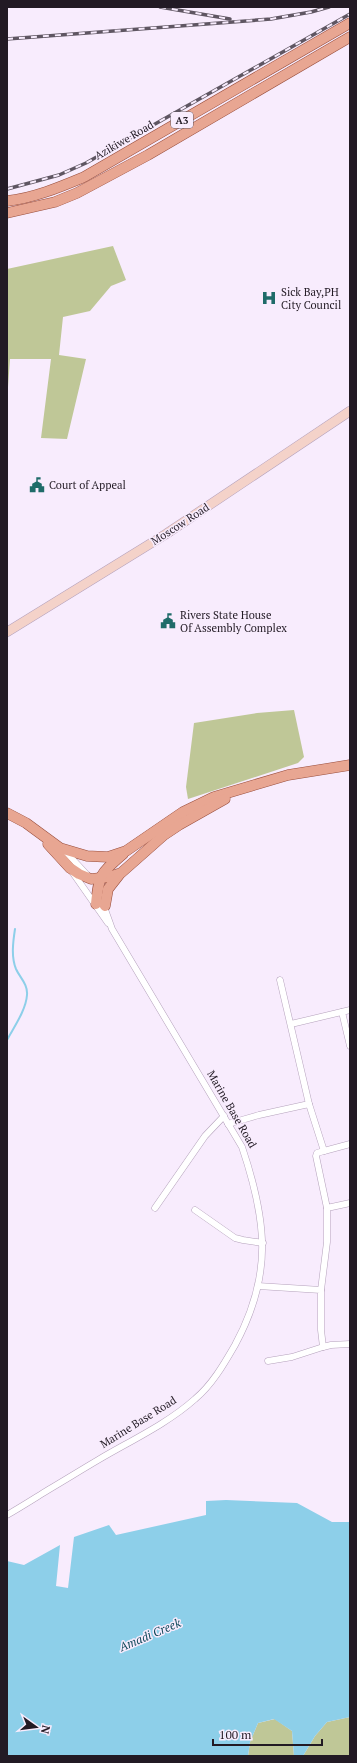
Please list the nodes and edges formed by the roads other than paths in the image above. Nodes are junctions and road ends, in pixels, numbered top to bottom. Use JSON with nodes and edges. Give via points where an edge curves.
{"nodes":[{"id":1,"x":350,"y":23,"type":"edge"},
{"id":2,"x":350,"y":37,"type":"edge"},
{"id":3,"x":7,"y":201,"type":"edge"},
{"id":4,"x":7,"y":213,"type":"edge"},
{"id":5,"x":350,"y":411,"type":"edge"},
{"id":6,"x":7,"y":632,"type":"edge"},
{"id":7,"x":350,"y":764,"type":"edge"},
{"id":8,"x":245,"y":788,"type":"junction"},
{"id":9,"x":7,"y":813,"type":"edge"},
{"id":10,"x":38,"y":833,"type":"junction"},
{"id":11,"x":60,"y":848,"type":"junction"},
{"id":12,"x":126,"y":851,"type":"junction"},
{"id":13,"x":70,"y":868,"type":"junction"},
{"id":14,"x":121,"y":873,"type":"junction"},
{"id":15,"x":95,"y":879,"type":"junction"},
{"id":16,"x":100,"y":905,"type":"junction"},
{"id":17,"x":280,"y":980,"type":"dead end"},
{"id":18,"x":350,"y":1010,"type":"edge"},
{"id":19,"x":342,"y":1012,"type":"junction"},
{"id":20,"x":291,"y":1024,"type":"junction"},
{"id":21,"x":350,"y":1046,"type":"edge"},
{"id":22,"x":309,"y":1104,"type":"junction"},
{"id":23,"x":224,"y":1116,"type":"junction"},
{"id":24,"x":228,"y":1124,"type":"junction"},
{"id":25,"x":350,"y":1144,"type":"edge"},
{"id":26,"x":324,"y":1151,"type":"junction"},
{"id":27,"x":350,"y":1203,"type":"edge"},
{"id":28,"x":154,"y":1208,"type":"dead end"},
{"id":29,"x":327,"y":1208,"type":"junction"},
{"id":30,"x":195,"y":1210,"type":"dead end"},
{"id":31,"x":263,"y":1243,"type":"junction"},
{"id":32,"x":258,"y":1286,"type":"junction"},
{"id":33,"x":321,"y":1290,"type":"junction"},
{"id":34,"x":350,"y":1344,"type":"edge"},
{"id":35,"x":323,"y":1347,"type":"junction"},
{"id":36,"x":268,"y":1361,"type":"dead end"},
{"id":37,"x":7,"y":1515,"type":"edge"}],
"edges":[{"from":1,"to":3,"type":"main road","name":"Azikiwe Road","number":"A3","via":[[84,177],[46,192]]},
{"from":2,"to":4,"type":"main road","number":"A3","via":[[148,155],[77,193],[55,202]]},
{"from":5,"to":6,"type":"street","name":"Moscow Road","via":[[166,534]]},
{"from":7,"to":8,"type":"main road","via":[[288,775]]},
{"from":8,"to":12,"type":"main road","via":[[214,797],[183,812]]},
{"from":8,"to":14,"type":"main road","via":[[179,825]]},
{"from":9,"to":10,"type":"main road"},
{"from":10,"to":11,"type":"main road"},
{"from":10,"to":13,"type":"main road"},
{"from":11,"to":12,"type":"main road","via":[[97,857],[108,857]]},
{"from":11,"to":15,"type":"street"},
{"from":12,"to":15,"type":"main road"},
{"from":13,"to":15,"type":"main road"},
{"from":13,"to":16,"type":"street","name":"Marine Base Road"},
{"from":14,"to":15,"type":"main road"},
{"from":14,"to":16,"type":"main road","via":[[108,889]]},
{"from":15,"to":16,"type":"main road"},
{"from":16,"to":23,"type":"street","name":"Marine Base Road"},
{"from":17,"to":20,"type":"street"},
{"from":18,"to":19,"type":"street"},
{"from":19,"to":20,"type":"street"},
{"from":19,"to":21,"type":"street"},
{"from":20,"to":22,"type":"street"},
{"from":22,"to":24,"type":"street","via":[[259,1114]]},
{"from":22,"to":26,"type":"street"},
{"from":23,"to":24,"type":"street","name":"Marine Base Road"},
{"from":23,"to":28,"type":"street","via":[[205,1136]]},
{"from":24,"to":31,"type":"street","name":"Marine Base Road","via":[[242,1147],[254,1182]]},
{"from":25,"to":26,"type":"street"},
{"from":26,"to":29,"type":"street","via":[[317,1153],[316,1156]]},
{"from":27,"to":29,"type":"street"},
{"from":29,"to":33,"type":"street","via":[[327,1242]]},
{"from":30,"to":31,"type":"street","via":[[236,1238]]},
{"from":31,"to":32,"type":"street","name":"Marine Base Road"},
{"from":32,"to":33,"type":"street"},
{"from":32,"to":37,"type":"street","name":"Marine Base Road","via":[[241,1334],[229,1356],[196,1399],[163,1422]]},
{"from":33,"to":35,"type":"street"},
{"from":34,"to":35,"type":"street"},
{"from":35,"to":36,"type":"street","via":[[292,1357]]}]}
